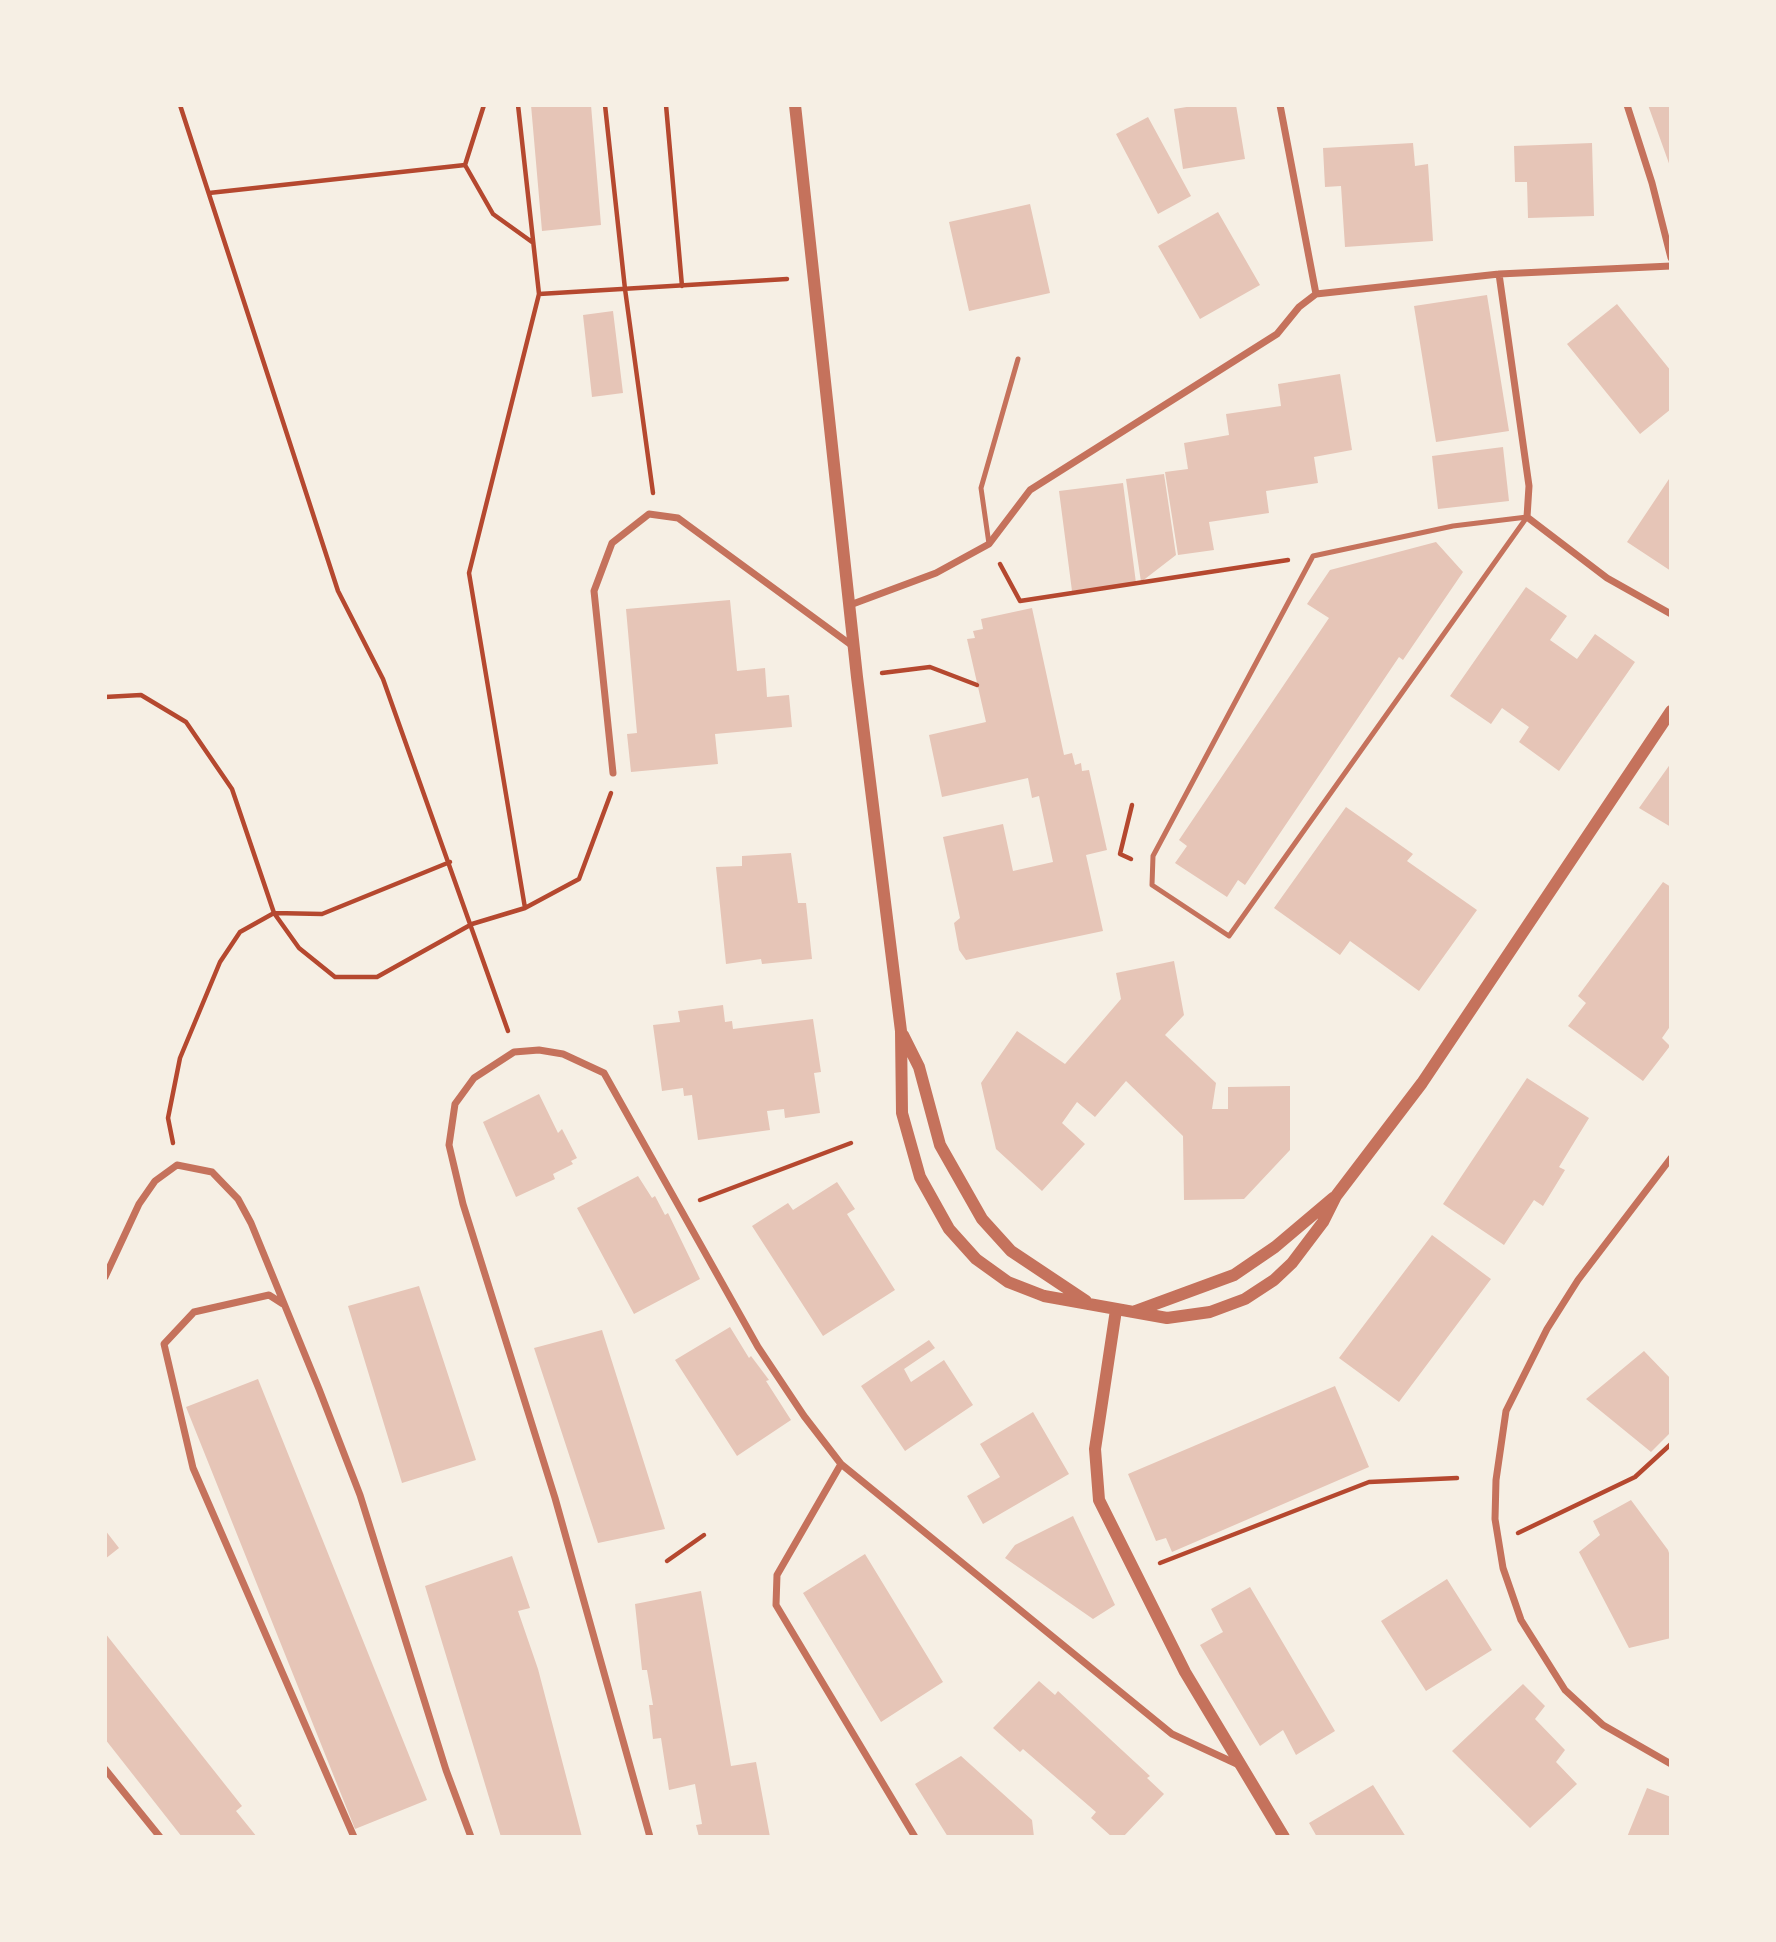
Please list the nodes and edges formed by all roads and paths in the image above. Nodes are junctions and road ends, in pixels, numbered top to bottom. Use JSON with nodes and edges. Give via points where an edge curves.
{"nodes":[{"id":1,"x":180,"y":105,"type":"edge"},
{"id":2,"x":484,"y":105,"type":"edge"},
{"id":3,"x":518,"y":105,"type":"edge"},
{"id":4,"x":605,"y":105,"type":"edge"},
{"id":5,"x":666,"y":105,"type":"edge"},
{"id":6,"x":794,"y":105,"type":"edge"},
{"id":7,"x":1280,"y":105,"type":"edge"},
{"id":8,"x":1627,"y":105,"type":"edge"},
{"id":9,"x":465,"y":165,"type":"junction"},
{"id":10,"x":209,"y":193,"type":"junction"},
{"id":11,"x":533,"y":243,"type":"junction"},
{"id":12,"x":1671,"y":258,"type":"edge"},
{"id":13,"x":1671,"y":266,"type":"edge"},
{"id":14,"x":786,"y":268,"type":"dead end"},
{"id":15,"x":1499,"y":274,"type":"junction"},
{"id":16,"x":682,"y":286,"type":"junction"},
{"id":17,"x":625,"y":289,"type":"junction"},
{"id":18,"x":540,"y":294,"type":"junction"},
{"id":19,"x":1317,"y":294,"type":"junction"},
{"id":20,"x":1018,"y":359,"type":"dead end"},
{"id":21,"x":656,"y":515,"type":"junction"},
{"id":22,"x":1527,"y":517,"type":"junction"},
{"id":23,"x":989,"y":544,"type":"junction"},
{"id":24,"x":1313,"y":556,"type":"junction"},
{"id":25,"x":850,"y":605,"type":"junction"},
{"id":26,"x":1671,"y":614,"type":"edge"},
{"id":27,"x":854,"y":648,"type":"junction"},
{"id":28,"x":857,"y":677,"type":"junction"},
{"id":29,"x":977,"y":685,"type":"dead end"},
{"id":30,"x":105,"y":697,"type":"edge"},
{"id":31,"x":1671,"y":711,"type":"edge"},
{"id":32,"x":613,"y":773,"type":"joint"},
{"id":33,"x":1132,"y":805,"type":"dead end"},
{"id":34,"x":450,"y":862,"type":"junction"},
{"id":35,"x":1153,"y":869,"type":"junction"},
{"id":36,"x":525,"y":908,"type":"junction"},
{"id":37,"x":274,"y":913,"type":"junction"},
{"id":38,"x":472,"y":924,"type":"junction"},
{"id":39,"x":901,"y":1031,"type":"junction"},
{"id":40,"x":514,"y":1052,"type":"junction"},
{"id":41,"x":851,"y":1143,"type":"dead end"},
{"id":42,"x":1671,"y":1158,"type":"edge"},
{"id":43,"x":177,"y":1165,"type":"junction"},
{"id":44,"x":1336,"y":1196,"type":"junction"},
{"id":45,"x":679,"y":1208,"type":"junction"},
{"id":46,"x":105,"y":1277,"type":"edge"},
{"id":47,"x":1091,"y":1304,"type":"junction"},
{"id":48,"x":285,"y":1305,"type":"junction"},
{"id":49,"x":1116,"y":1310,"type":"junction"},
{"id":50,"x":1136,"y":1311,"type":"junction"},
{"id":51,"x":1671,"y":1444,"type":"edge"},
{"id":52,"x":841,"y":1464,"type":"junction"},
{"id":53,"x":1457,"y":1478,"type":"dead end"},
{"id":54,"x":704,"y":1535,"type":"dead end"},
{"id":55,"x":1499,"y":1542,"type":"junction"},
{"id":56,"x":667,"y":1560,"type":"dead end"},
{"id":57,"x":1160,"y":1563,"type":"dead end"},
{"id":58,"x":1671,"y":1764,"type":"edge"},
{"id":59,"x":1240,"y":1765,"type":"junction"},
{"id":60,"x":105,"y":1769,"type":"edge"},
{"id":61,"x":160,"y":1837,"type":"edge"},
{"id":62,"x":355,"y":1837,"type":"edge"},
{"id":63,"x":471,"y":1837,"type":"edge"},
{"id":64,"x":650,"y":1837,"type":"edge"},
{"id":65,"x":915,"y":1837,"type":"edge"},
{"id":66,"x":1284,"y":1837,"type":"edge"}],
"edges":[{"from":1,"to":10,"type":"path"},
{"from":2,"to":9,"type":"path"},
{"from":3,"to":11,"type":"path"},
{"from":4,"to":17,"type":"path"},
{"from":5,"to":16,"type":"path"},
{"from":6,"to":25,"type":"street"},
{"from":7,"to":19,"type":"street"},
{"from":8,"to":12,"type":"street"},
{"from":9,"to":10,"type":"path"},
{"from":9,"to":11,"type":"path","via":[[493,214]]},
{"from":10,"to":34,"type":"path","via":[[338,591],[383,679]]},
{"from":11,"to":18,"type":"path"},
{"from":13,"to":15,"type":"street"},
{"from":14,"to":16,"type":"path","via":[[787,281]]},
{"from":15,"to":19,"type":"street"},
{"from":15,"to":22,"type":"street","via":[[1529,486]]},
{"from":16,"to":17,"type":"path"},
{"from":17,"to":18,"type":"path"},
{"from":17,"to":21,"type":"path"},
{"from":18,"to":36,"type":"path","via":[[469,573]]},
{"from":19,"to":23,"type":"street","via":[[1277,334],[1030,490]]},
{"from":20,"to":23,"type":"lane","via":[[981,488]]},
{"from":21,"to":27,"type":"street","via":[[678,518]]},
{"from":21,"to":32,"type":"street","via":[[649,514],[612,543],[594,591]]},
{"from":22,"to":24,"type":"lane","via":[[1453,526]]},
{"from":22,"to":26,"type":"street","via":[[1607,578]]},
{"from":22,"to":35,"type":"lane","via":[[1229,936],[1152,885]]},
{"from":23,"to":24,"type":"path","via":[[1020,601]]},
{"from":23,"to":25,"type":"street","via":[[936,573]]},
{"from":24,"to":35,"type":"lane","via":[[1153,856]]},
{"from":25,"to":27,"type":"street"},
{"from":27,"to":28,"type":"street"},
{"from":28,"to":29,"type":"path","via":[[930,667]]},
{"from":28,"to":39,"type":"street"},
{"from":30,"to":37,"type":"path","via":[[141,695],[186,722],[232,789]]},
{"from":31,"to":44,"type":"street","via":[[1422,1083]]},
{"from":32,"to":36,"type":"path","via":[[610,795],[579,879]]},
{"from":33,"to":35,"type":"path","via":[[1120,854]]},
{"from":34,"to":37,"type":"path","via":[[322,914]]},
{"from":34,"to":38,"type":"path"},
{"from":36,"to":38,"type":"path"},
{"from":37,"to":38,"type":"path","via":[[299,948],[334,977],[377,977]]},
{"from":37,"to":43,"type":"path","via":[[240,932],[200,1006],[180,1058],[168,1118]]},
{"from":38,"to":40,"type":"path"},
{"from":39,"to":47,"type":"street","via":[[919,1067],[940,1144],[982,1219],[1011,1251]]},
{"from":39,"to":47,"type":"street","via":[[902,1113],[920,1177],[949,1230],[976,1259],[1008,1282],[1044,1296]]},
{"from":40,"to":45,"type":"street","via":[[563,1054],[604,1073]]},
{"from":40,"to":64,"type":"street","via":[[474,1078],[455,1104],[449,1145]]},
{"from":41,"to":45,"type":"path"},
{"from":42,"to":55,"type":"street","via":[[1578,1280],[1547,1329],[1506,1411],[1496,1480]]},
{"from":43,"to":46,"type":"street","via":[[155,1181],[139,1204]]},
{"from":43,"to":48,"type":"street","via":[[212,1172],[238,1199]]},
{"from":44,"to":50,"type":"street","via":[[1234,1275]]},
{"from":44,"to":50,"type":"street","via":[[1292,1263],[1245,1299],[1210,1312],[1167,1318]]},
{"from":45,"to":52,"type":"street","via":[[758,1347]]},
{"from":47,"to":49,"type":"street"},
{"from":48,"to":62,"type":"street","via":[[269,1295],[194,1312],[164,1343],[193,1468]]},
{"from":48,"to":63,"type":"street","via":[[360,1495]]},
{"from":49,"to":50,"type":"street"},
{"from":49,"to":59,"type":"street","via":[[1095,1449],[1099,1500],[1158,1621]]},
{"from":51,"to":55,"type":"path","via":[[1635,1477]]},
{"from":52,"to":59,"type":"street","via":[[1171,1734]]},
{"from":52,"to":65,"type":"street","via":[[777,1575],[776,1605]]},
{"from":53,"to":57,"type":"path","via":[[1369,1482]]},
{"from":54,"to":56,"type":"path"},
{"from":55,"to":58,"type":"street","via":[[1521,1620],[1565,1690],[1603,1726]]},
{"from":59,"to":66,"type":"street"},
{"from":60,"to":61,"type":"street"}]}
